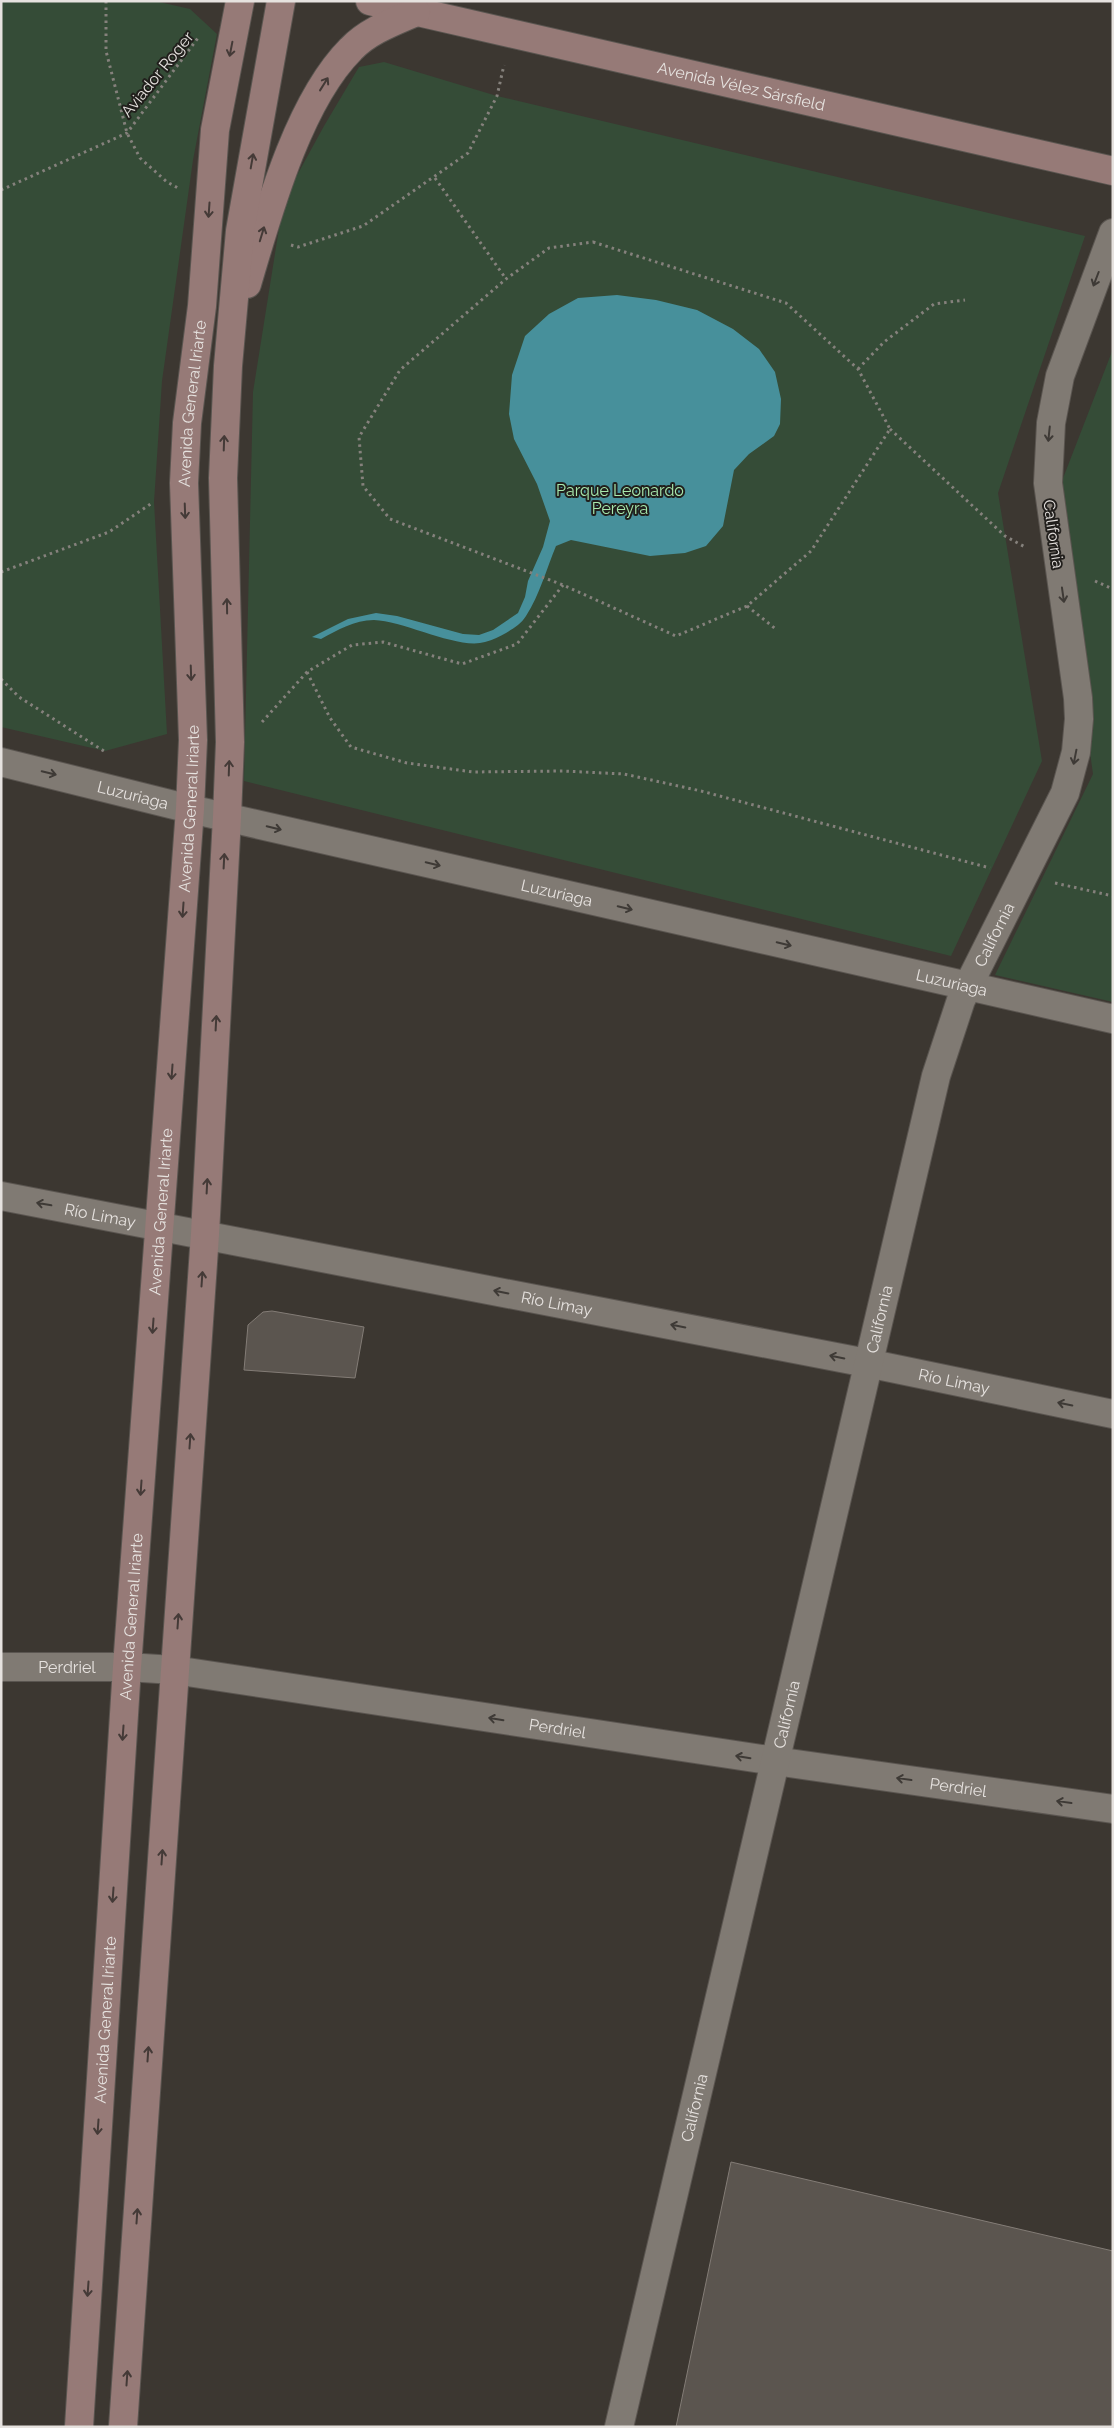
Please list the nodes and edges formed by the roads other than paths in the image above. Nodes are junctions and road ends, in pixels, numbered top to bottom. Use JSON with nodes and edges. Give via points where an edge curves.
{"nodes":[{"id":1,"x":240,"y":1,"type":"edge"},
{"id":2,"x":281,"y":1,"type":"edge"},
{"id":3,"x":370,"y":1,"type":"edge"},
{"id":4,"x":416,"y":12,"type":"junction"},
{"id":5,"x":1113,"y":172,"type":"edge"},
{"id":6,"x":1113,"y":233,"type":"edge"},
{"id":7,"x":228,"y":366,"type":"junction"},
{"id":8,"x":1,"y":762,"type":"edge"},
{"id":9,"x":190,"y":809,"type":"junction"},
{"id":10,"x":227,"y":817,"type":"junction"},
{"id":11,"x":968,"y":986,"type":"junction"},
{"id":12,"x":1113,"y":1019,"type":"edge"},
{"id":13,"x":1,"y":1196,"type":"edge"},
{"id":14,"x":161,"y":1225,"type":"junction"},
{"id":15,"x":205,"y":1234,"type":"junction"},
{"id":16,"x":867,"y":1363,"type":"junction"},
{"id":17,"x":1113,"y":1414,"type":"edge"},
{"id":18,"x":128,"y":1667,"type":"junction"},
{"id":19,"x":1,"y":1668,"type":"edge"},
{"id":20,"x":174,"y":1670,"type":"junction"},
{"id":21,"x":775,"y":1762,"type":"junction"},
{"id":22,"x":1113,"y":1809,"type":"edge"},
{"id":23,"x":80,"y":2427,"type":"edge"},
{"id":24,"x":123,"y":2427,"type":"edge"},
{"id":25,"x":619,"y":2427,"type":"edge"}],
"edges":[{"from":1,"to":9,"type":"main road","name":"Avenida General Iriarte","one_way":true,"via":[[215,130],[202,306],[187,423],[184,483],[193,740]]},
{"from":7,"to":2,"type":"main road","name":"Avenida General Iriarte","one_way":true,"via":[[240,231]]},
{"from":3,"to":4,"type":"main road","name":"Avenida Vélez Sársfield"},
{"from":4,"to":5,"type":"main road","name":"Avenida Vélez Sársfield"},
{"from":7,"to":4,"type":"main road","one_way":true,"via":[[247,283],[277,188],[316,96],[352,48],[374,32]]},
{"from":6,"to":11,"type":"street","name":"California","one_way":true,"via":[[1065,361],[1055,397],[1048,444],[1048,483],[1078,698],[1078,737],[1073,767],[1064,793]]},
{"from":10,"to":7,"type":"main road","name":"Avenida General Iriarte","one_way":true,"via":[[230,742],[223,478]]},
{"from":8,"to":9,"type":"street","name":"Luzuriaga","one_way":true},
{"from":9,"to":10,"type":"street","name":"Luzuriaga"},
{"from":9,"to":14,"type":"main road","name":"Avenida General Iriarte","one_way":true},
{"from":10,"to":11,"type":"street","name":"Luzuriaga","one_way":true},
{"from":15,"to":10,"type":"main road","name":"Avenida General Iriarte","one_way":true},
{"from":11,"to":12,"type":"street","name":"Luzuriaga"},
{"from":11,"to":16,"type":"street","name":"California","via":[[953,1020],[936,1076]]},
{"from":14,"to":13,"type":"street","name":"Río Limay","one_way":true},
{"from":14,"to":15,"type":"street","name":"Río Limay"},
{"from":14,"to":18,"type":"main road","name":"Avenida General Iriarte","one_way":true},
{"from":16,"to":15,"type":"street","name":"Río Limay","one_way":true},
{"from":20,"to":15,"type":"main road","name":"Avenida General Iriarte","one_way":true},
{"from":17,"to":16,"type":"street","name":"Río Limay","one_way":true},
{"from":16,"to":21,"type":"street","name":"California"},
{"from":18,"to":19,"type":"street","name":"Perdriel"},
{"from":18,"to":20,"type":"street","name":"Perdriel"},
{"from":18,"to":23,"type":"main road","name":"Avenida General Iriarte","one_way":true},
{"from":21,"to":20,"type":"street","name":"Perdriel","one_way":true},
{"from":24,"to":20,"type":"main road","name":"Avenida General Iriarte","one_way":true},
{"from":22,"to":21,"type":"street","name":"Perdriel","one_way":true},
{"from":21,"to":25,"type":"street","name":"California"}]}
